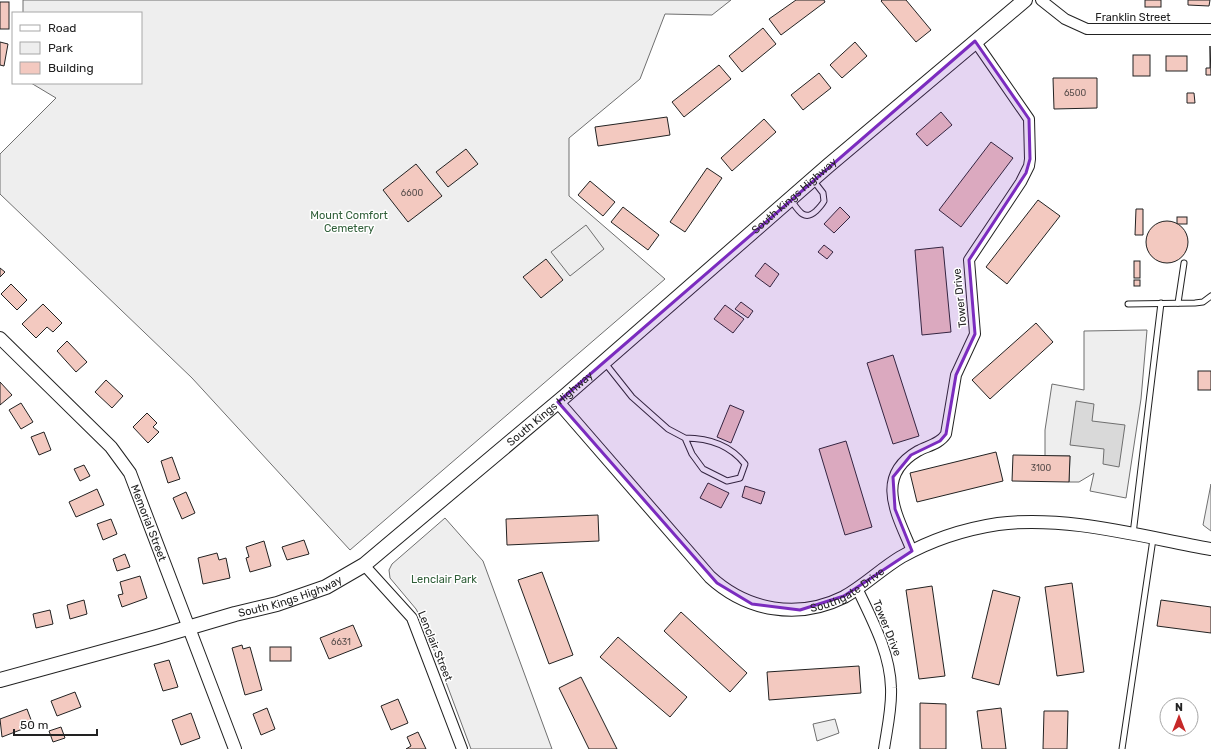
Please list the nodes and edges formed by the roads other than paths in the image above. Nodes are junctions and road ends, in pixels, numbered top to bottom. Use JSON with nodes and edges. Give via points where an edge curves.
{"nodes":[{"id":1,"x":1024,"y":0,"type":"edge"},
{"id":2,"x":1041,"y":0,"type":"edge"},
{"id":3,"x":1211,"y":29,"type":"edge"},
{"id":4,"x":975,"y":41,"type":"junction"},
{"id":5,"x":812,"y":180,"type":"junction"},
{"id":6,"x":790,"y":200,"type":"junction"},
{"id":7,"x":1184,"y":262,"type":"dead end"},
{"id":8,"x":1211,"y":296,"type":"edge"},
{"id":9,"x":1161,"y":303,"type":"junction"},
{"id":10,"x":1178,"y":303,"type":"junction"},
{"id":11,"x":1128,"y":304,"type":"dead end"},
{"id":12,"x":0,"y":338,"type":"edge"},
{"id":13,"x":604,"y":362,"type":"junction"},
{"id":14,"x":558,"y":402,"type":"junction"},
{"id":15,"x":685,"y":438,"type":"junction"},
{"id":16,"x":1132,"y":535,"type":"junction"},
{"id":17,"x":1153,"y":539,"type":"junction"},
{"id":18,"x":1211,"y":549,"type":"edge"},
{"id":19,"x":912,"y":551,"type":"junction"},
{"id":20,"x":364,"y":565,"type":"junction"},
{"id":21,"x":857,"y":588,"type":"junction"},
{"id":22,"x":190,"y":627,"type":"junction"},
{"id":23,"x":0,"y":680,"type":"edge"},
{"id":24,"x":235,"y":749,"type":"edge"},
{"id":25,"x":462,"y":749,"type":"edge"},
{"id":26,"x":884,"y":749,"type":"edge"},
{"id":27,"x":1122,"y":749,"type":"edge"}],
"edges":[{"from":1,"to":4,"type":"main road","name":"South Kings Highway"},
{"from":2,"to":3,"type":"street","name":"Franklin Street","via":[[1065,19],[1087,29]]},
{"from":4,"to":5,"type":"main road","name":"South Kings Highway"},
{"from":4,"to":19,"type":"street","name":"Tower Drive","via":[[1029,119],[1030,159],[1021,182],[969,260],[975,334],[956,375],[946,434],[940,440],[911,455],[893,478],[891,488],[895,509]]},
{"from":5,"to":6,"type":"main road","name":"South Kings Highway"},
{"from":5,"to":6,"type":"lane","via":[[823,193],[824,200],[811,215],[802,214]]},
{"from":6,"to":13,"type":"main road","name":"South Kings Highway"},
{"from":7,"to":10,"type":"lane"},
{"from":8,"to":10,"type":"lane","via":[[1199,303]]},
{"from":9,"to":10,"type":"lane"},
{"from":9,"to":11,"type":"lane"},
{"from":9,"to":16,"type":"lane"},
{"from":12,"to":22,"type":"street","name":"Memorial Street","via":[[111,447],[130,473]]},
{"from":13,"to":14,"type":"main road","name":"South Kings Highway"},
{"from":13,"to":15,"type":"lane","via":[[632,397],[668,429]]},
{"from":14,"to":20,"type":"main road","name":"South Kings Highway"},
{"from":14,"to":21,"type":"street","name":"Southgate Drive","via":[[710,577],[738,598],[769,608],[800,610],[831,602]]},
{"from":15,"to":15,"type":"lane","via":[[702,469],[727,481],[740,478],[745,464],[738,454],[713,441]]},
{"from":16,"to":17,"type":"street","name":"Southgate Drive"},
{"from":16,"to":19,"type":"street","name":"Southgate Drive","via":[[1064,523],[1021,522],[951,535]]},
{"from":17,"to":18,"type":"street","name":"Southgate Drive"},
{"from":17,"to":27,"type":"lane"},
{"from":19,"to":21,"type":"street","name":"Southgate Drive"},
{"from":20,"to":22,"type":"main road","name":"South Kings Highway","via":[[310,593]]},
{"from":20,"to":25,"type":"street","name":"Lenclair Street","via":[[412,618]]},
{"from":21,"to":26,"type":"street","name":"Tower Drive","via":[[883,644],[889,666],[891,690]]},
{"from":22,"to":23,"type":"main road","name":"South Kings Highway"},
{"from":22,"to":24,"type":"street","name":"Memorial Street"}]}
